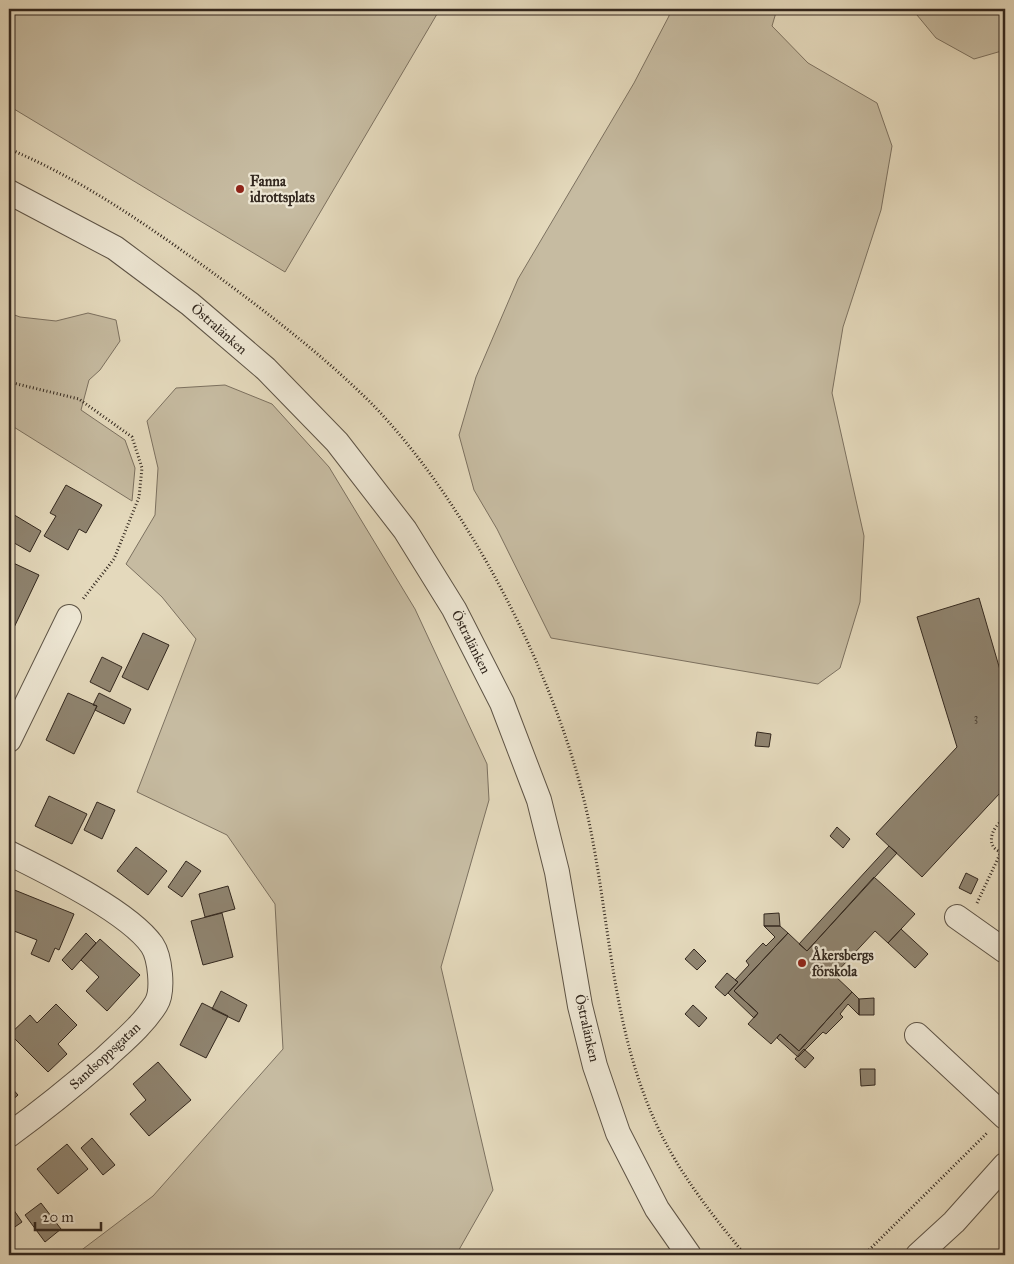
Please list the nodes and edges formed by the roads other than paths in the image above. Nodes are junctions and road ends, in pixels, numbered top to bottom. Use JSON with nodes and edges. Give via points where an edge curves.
{"nodes":[{"id":1,"x":9,"y":192,"type":"edge"},
{"id":2,"x":69,"y":618,"type":"road end"},
{"id":3,"x":9,"y":740,"type":"edge"},
{"id":4,"x":9,"y":853,"type":"edge"},
{"id":5,"x":962,"y":921,"type":"road end"},
{"id":6,"x":1005,"y":951,"type":"edge"},
{"id":7,"x":917,"y":1035,"type":"dead end"},
{"id":8,"x":998,"y":1123,"type":"edge"},
{"id":9,"x":9,"y":1135,"type":"edge"},
{"id":10,"x":1005,"y":1165,"type":"edge"},
{"id":11,"x":689,"y":1255,"type":"edge"},
{"id":12,"x":918,"y":1255,"type":"edge"}],
"edges":[{"from":1,"to":11,"type":"street","name":"Östralänken","via":[[115,248],[190,304],[266,369],[338,442],[405,530],[454,609],[505,712],[539,800],[557,872],[580,1006],[595,1066],[618,1133],[657,1209]]},
{"from":2,"to":3,"type":"street"},
{"from":4,"to":9,"type":"street","name":"Sandsoppsgatan","via":[[85,893],[134,925],[153,946],[161,964],[157,1002],[130,1035],[56,1101]]},
{"from":5,"to":6,"type":"street"},
{"from":7,"to":8,"type":"street"},
{"from":10,"to":12,"type":"street","via":[[954,1222]]}]}
